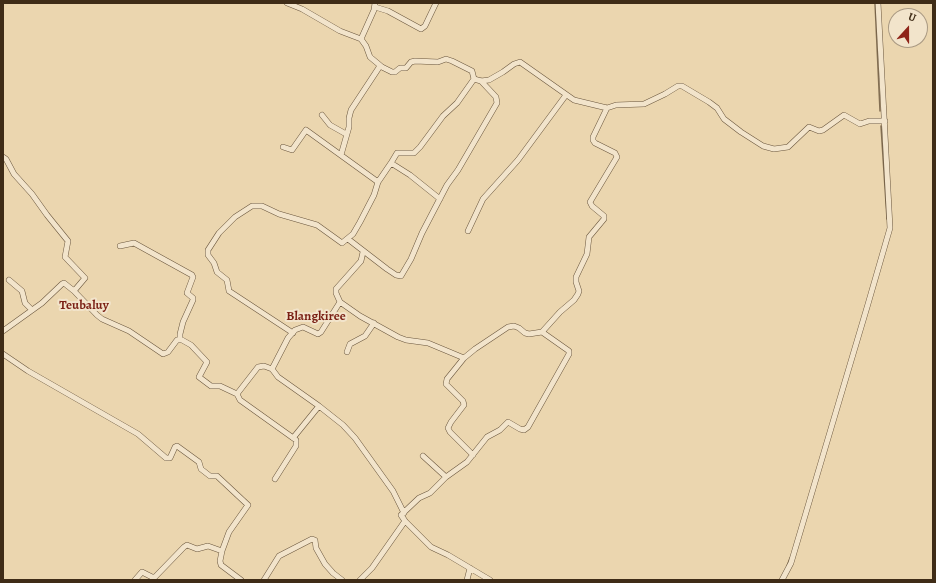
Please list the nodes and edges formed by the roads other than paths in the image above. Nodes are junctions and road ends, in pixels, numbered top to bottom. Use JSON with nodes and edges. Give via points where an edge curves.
{"nodes":[{"id":1,"x":287,"y":3,"type":"edge"},
{"id":2,"x":436,"y":3,"type":"edge"},
{"id":3,"x":878,"y":3,"type":"edge"},
{"id":4,"x":375,"y":5,"type":"edge"},
{"id":5,"x":361,"y":40,"type":"junction"},
{"id":6,"x":380,"y":66,"type":"junction"},
{"id":7,"x":474,"y":79,"type":"junction"},
{"id":8,"x":481,"y":81,"type":"junction"},
{"id":9,"x":566,"y":95,"type":"junction"},
{"id":10,"x":607,"y":108,"type":"junction"},
{"id":11,"x":322,"y":115,"type":"dead end"},
{"id":12,"x":885,"y":121,"type":"junction"},
{"id":13,"x":346,"y":134,"type":"junction"},
{"id":14,"x":283,"y":147,"type":"dead end"},
{"id":15,"x":341,"y":155,"type":"junction"},
{"id":16,"x":3,"y":157,"type":"edge"},
{"id":17,"x":391,"y":163,"type":"junction"},
{"id":18,"x":378,"y":182,"type":"junction"},
{"id":19,"x":440,"y":199,"type":"junction"},
{"id":20,"x":468,"y":231,"type":"dead end"},
{"id":21,"x":348,"y":239,"type":"junction"},
{"id":22,"x":120,"y":246,"type":"dead end"},
{"id":23,"x":364,"y":252,"type":"junction"},
{"id":24,"x":9,"y":280,"type":"dead end"},
{"id":25,"x":74,"y":291,"type":"junction"},
{"id":26,"x":340,"y":302,"type":"junction"},
{"id":27,"x":32,"y":310,"type":"junction"},
{"id":28,"x":374,"y":323,"type":"junction"},
{"id":29,"x":3,"y":331,"type":"edge"},
{"id":30,"x":542,"y":332,"type":"junction"},
{"id":31,"x":293,"y":333,"type":"junction"},
{"id":32,"x":180,"y":339,"type":"junction"},
{"id":33,"x":347,"y":352,"type":"dead end"},
{"id":34,"x":3,"y":354,"type":"edge"},
{"id":35,"x":464,"y":358,"type":"junction"},
{"id":36,"x":272,"y":369,"type":"junction"},
{"id":37,"x":237,"y":394,"type":"junction"},
{"id":38,"x":319,"y":406,"type":"junction"},
{"id":39,"x":293,"y":438,"type":"junction"},
{"id":40,"x":473,"y":455,"type":"junction"},
{"id":41,"x":423,"y":456,"type":"dead end"},
{"id":42,"x":446,"y":477,"type":"junction"},
{"id":43,"x":275,"y":479,"type":"dead end"},
{"id":44,"x":404,"y":513,"type":"junction"},
{"id":45,"x":405,"y":521,"type":"junction"},
{"id":46,"x":222,"y":551,"type":"junction"},
{"id":47,"x":470,"y":568,"type":"junction"},
{"id":48,"x":135,"y":580,"type":"edge"},
{"id":49,"x":241,"y":580,"type":"edge"},
{"id":50,"x":264,"y":580,"type":"edge"},
{"id":51,"x":342,"y":580,"type":"edge"},
{"id":52,"x":360,"y":580,"type":"edge"},
{"id":53,"x":467,"y":580,"type":"edge"},
{"id":54,"x":490,"y":580,"type":"edge"},
{"id":55,"x":782,"y":580,"type":"edge"}],
"edges":[{"from":1,"to":5,"type":"street"},
{"from":2,"to":4,"type":"street","via":[[421,29]]},
{"from":3,"to":12,"type":"street"},
{"from":4,"to":5,"type":"street"},
{"from":5,"to":6,"type":"street","via":[[370,57]]},
{"from":6,"to":7,"type":"street","via":[[394,72],[406,68],[415,61],[448,60],[472,71]]},
{"from":6,"to":13,"type":"street","via":[[352,110]]},
{"from":7,"to":8,"type":"street"},
{"from":7,"to":17,"type":"street","via":[[420,147],[414,153],[397,153]]},
{"from":8,"to":9,"type":"street","via":[[496,77],[517,62]]},
{"from":8,"to":19,"type":"street","via":[[496,97],[497,103]]},
{"from":9,"to":10,"type":"street","via":[[580,102]]},
{"from":9,"to":20,"type":"street","via":[[518,160],[483,198]]},
{"from":10,"to":12,"type":"street","via":[[644,104],[682,86],[717,108],[724,119],[741,132],[763,146],[774,149],[788,147],[809,128],[823,130],[844,115],[860,124]]},
{"from":10,"to":30,"type":"street","via":[[593,140],[615,153],[617,157],[590,202],[604,219],[589,238],[587,254],[576,277],[578,294]]},
{"from":11,"to":13,"type":"street","via":[[330,125]]},
{"from":12,"to":55,"type":"street","via":[[890,228],[791,563]]},
{"from":13,"to":15,"type":"street"},
{"from":14,"to":15,"type":"street","via":[[292,150],[306,130]]},
{"from":15,"to":18,"type":"street"},
{"from":16,"to":25,"type":"street","via":[[68,241],[65,257],[85,278]]},
{"from":17,"to":18,"type":"street"},
{"from":17,"to":19,"type":"street"},
{"from":18,"to":21,"type":"street","via":[[360,222]]},
{"from":19,"to":23,"type":"street","via":[[401,276]]},
{"from":21,"to":23,"type":"street"},
{"from":21,"to":31,"type":"street","via":[[342,242],[317,225],[279,214],[262,206],[252,206],[235,217],[219,233],[208,250],[218,274],[227,280],[229,290]]},
{"from":22,"to":32,"type":"street","via":[[134,243],[139,245],[192,275],[188,293],[193,300],[183,322]]},
{"from":23,"to":26,"type":"street","via":[[361,261],[336,290]]},
{"from":24,"to":27,"type":"street","via":[[22,291],[25,303]]},
{"from":25,"to":27,"type":"street","via":[[64,283]]},
{"from":25,"to":32,"type":"street","via":[[90,310],[102,319],[129,331],[160,352],[167,353],[176,340]]},
{"from":26,"to":28,"type":"street"},
{"from":26,"to":31,"type":"street","via":[[318,334],[300,327]]},
{"from":27,"to":29,"type":"street"},
{"from":28,"to":33,"type":"street","via":[[365,336],[350,344]]},
{"from":28,"to":35,"type":"street","via":[[398,337],[428,343]]},
{"from":30,"to":35,"type":"street","via":[[529,334],[511,326]]},
{"from":30,"to":40,"type":"street","via":[[570,353],[532,421],[524,430],[508,422],[487,437]]},
{"from":31,"to":36,"type":"street"},
{"from":32,"to":37,"type":"street","via":[[191,345],[206,360],[199,378],[210,385],[220,386]]},
{"from":34,"to":46,"type":"street","via":[[138,434],[166,458],[170,458],[174,447],[177,446],[199,462],[201,469],[210,476],[218,476],[248,505],[229,532]]},
{"from":35,"to":40,"type":"street","via":[[446,382],[464,405],[448,428]]},
{"from":36,"to":37,"type":"street","via":[[258,367]]},
{"from":36,"to":38,"type":"street","via":[[278,377]]},
{"from":37,"to":39,"type":"street","via":[[240,400]]},
{"from":38,"to":39,"type":"street"},
{"from":38,"to":44,"type":"street","via":[[355,438],[393,491]]},
{"from":39,"to":43,"type":"street","via":[[296,440],[296,446]]},
{"from":40,"to":42,"type":"street"},
{"from":41,"to":42,"type":"street"},
{"from":42,"to":44,"type":"street"},
{"from":44,"to":45,"type":"street","via":[[401,515]]},
{"from":45,"to":47,"type":"street","via":[[431,547]]},
{"from":45,"to":52,"type":"street","via":[[372,568]]},
{"from":46,"to":48,"type":"street","via":[[208,546],[197,549],[187,545],[155,577],[152,578],[142,572]]},
{"from":46,"to":49,"type":"street","via":[[221,565]]},
{"from":47,"to":53,"type":"street"},
{"from":47,"to":54,"type":"street"},
{"from":50,"to":51,"type":"street","via":[[279,556],[312,539],[316,540],[316,548],[325,564]]}]}
